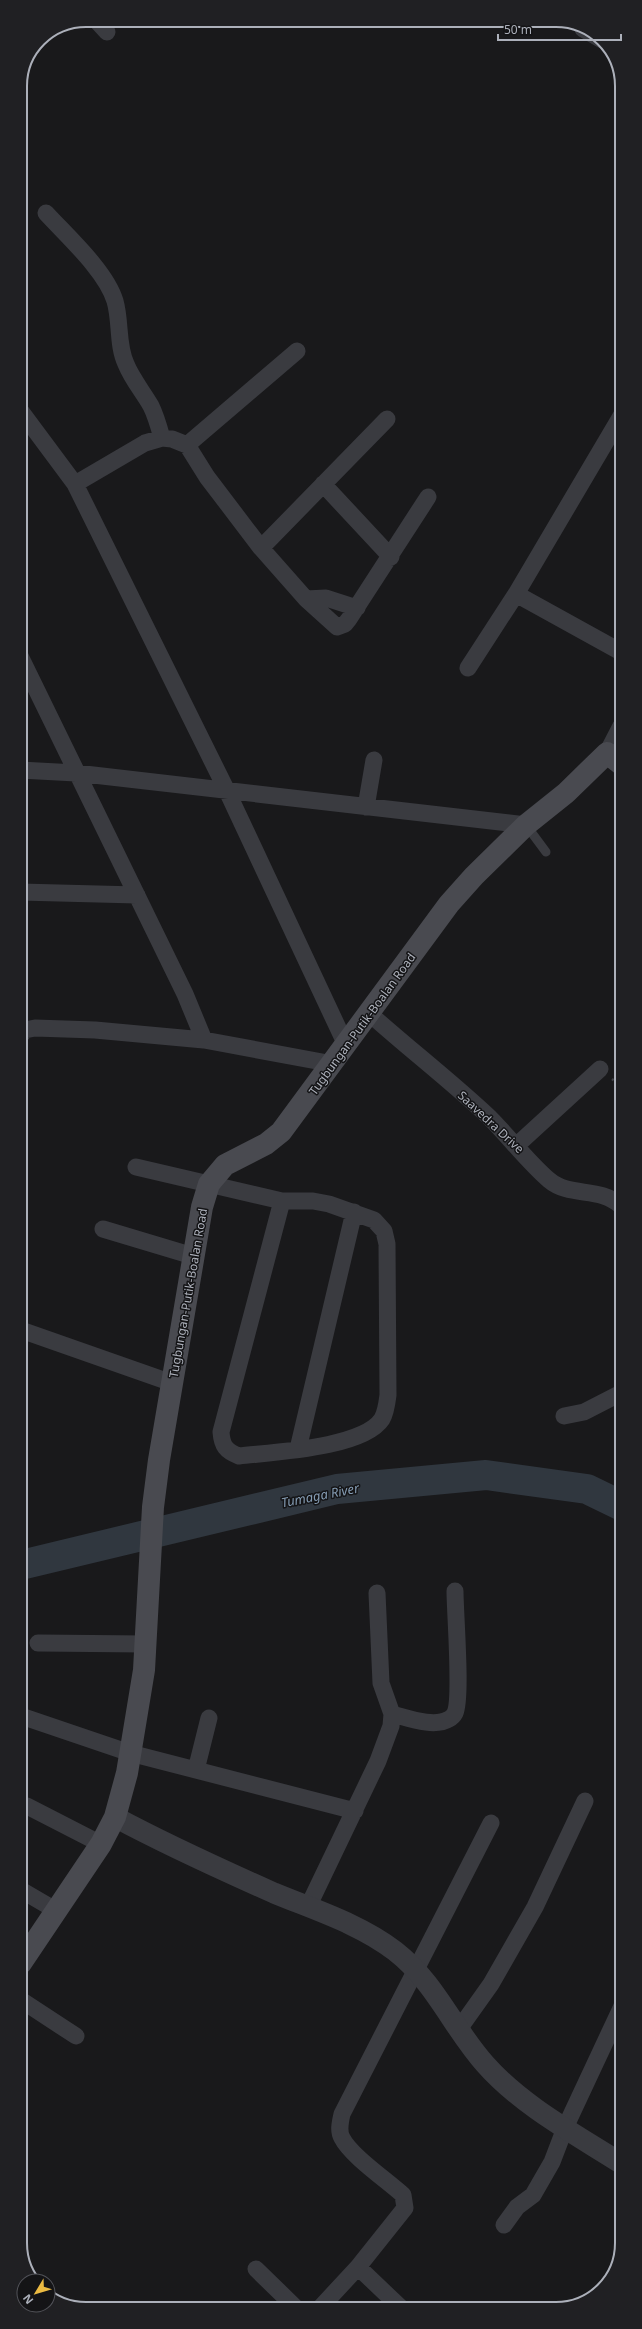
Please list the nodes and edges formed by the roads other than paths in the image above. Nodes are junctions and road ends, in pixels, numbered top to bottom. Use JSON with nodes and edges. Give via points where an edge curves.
{"nodes":[{"id":1,"x":46,"y":213,"type":"dead end"},
{"id":2,"x":297,"y":351,"type":"dead end"},
{"id":3,"x":27,"y":419,"type":"edge"},
{"id":4,"x":387,"y":419,"type":"dead end"},
{"id":5,"x":615,"y":426,"type":"edge"},
{"id":6,"x":162,"y":438,"type":"junction"},
{"id":7,"x":187,"y":445,"type":"junction"},
{"id":8,"x":75,"y":484,"type":"junction"},
{"id":9,"x":323,"y":484,"type":"junction"},
{"id":10,"x":428,"y":497,"type":"dead end"},
{"id":11,"x":261,"y":548,"type":"junction"},
{"id":12,"x":391,"y":557,"type":"junction"},
{"id":13,"x":516,"y":594,"type":"junction"},
{"id":14,"x":306,"y":599,"type":"junction"},
{"id":15,"x":357,"y":608,"type":"junction"},
{"id":16,"x":615,"y":649,"type":"edge"},
{"id":17,"x":468,"y":668,"type":"dead end"},
{"id":18,"x":27,"y":671,"type":"edge"},
{"id":19,"x":614,"y":758,"type":"edge"},
{"id":20,"x":374,"y":760,"type":"dead end"},
{"id":21,"x":27,"y":770,"type":"edge"},
{"id":22,"x":76,"y":773,"type":"junction"},
{"id":23,"x":227,"y":791,"type":"junction"},
{"id":24,"x":366,"y":807,"type":"junction"},
{"id":25,"x":526,"y":825,"type":"junction"},
{"id":26,"x":546,"y":852,"type":"dead end"},
{"id":27,"x":27,"y":892,"type":"edge"},
{"id":28,"x":137,"y":895,"type":"junction"},
{"id":29,"x":370,"y":1014,"type":"junction"},
{"id":30,"x":27,"y":1030,"type":"edge"},
{"id":31,"x":204,"y":1040,"type":"junction"},
{"id":32,"x":346,"y":1045,"type":"junction"},
{"id":33,"x":333,"y":1064,"type":"junction"},
{"id":34,"x":600,"y":1069,"type":"dead end"},
{"id":35,"x":517,"y":1145,"type":"junction"},
{"id":36,"x":136,"y":1167,"type":"dead end"},
{"id":37,"x":209,"y":1184,"type":"junction"},
{"id":38,"x":615,"y":1200,"type":"edge"},
{"id":39,"x":282,"y":1201,"type":"junction"},
{"id":40,"x":354,"y":1212,"type":"junction"},
{"id":41,"x":103,"y":1229,"type":"dead end"},
{"id":42,"x":193,"y":1256,"type":"junction"},
{"id":43,"x":27,"y":1332,"type":"edge"},
{"id":44,"x":172,"y":1384,"type":"junction"},
{"id":45,"x":615,"y":1396,"type":"edge"},
{"id":46,"x":564,"y":1416,"type":"dead end"},
{"id":47,"x":298,"y":1449,"type":"junction"},
{"id":48,"x":455,"y":1591,"type":"dead end"},
{"id":49,"x":377,"y":1593,"type":"dead end"},
{"id":50,"x":38,"y":1643,"type":"dead end"},
{"id":51,"x":146,"y":1644,"type":"junction"},
{"id":52,"x":392,"y":1714,"type":"junction"},
{"id":53,"x":27,"y":1718,"type":"edge"},
{"id":54,"x":209,"y":1718,"type":"dead end"},
{"id":55,"x":130,"y":1753,"type":"junction"},
{"id":56,"x":196,"y":1770,"type":"junction"},
{"id":57,"x":585,"y":1801,"type":"dead end"},
{"id":58,"x":27,"y":1806,"type":"dead end"},
{"id":59,"x":355,"y":1811,"type":"junction"},
{"id":60,"x":115,"y":1817,"type":"junction"},
{"id":61,"x":491,"y":1823,"type":"dead end"},
{"id":62,"x":101,"y":1844,"type":"junction"},
{"id":63,"x":27,"y":1894,"type":"edge"},
{"id":64,"x":308,"y":1907,"type":"junction"},
{"id":65,"x":57,"y":1911,"type":"junction"},
{"id":66,"x":27,"y":1954,"type":"edge"},
{"id":67,"x":416,"y":1969,"type":"junction"},
{"id":68,"x":27,"y":2004,"type":"edge"},
{"id":69,"x":615,"y":2021,"type":"edge"},
{"id":70,"x":459,"y":2029,"type":"junction"},
{"id":71,"x":76,"y":2036,"type":"dead end"},
{"id":72,"x":564,"y":2128,"type":"junction"},
{"id":73,"x":615,"y":2160,"type":"edge"},
{"id":74,"x":504,"y":2225,"type":"dead end"},
{"id":75,"x":358,"y":2267,"type":"junction"},
{"id":76,"x":256,"y":2269,"type":"dead end"},
{"id":77,"x":290,"y":2302,"type":"edge"},
{"id":78,"x":326,"y":2302,"type":"edge"},
{"id":79,"x":395,"y":2302,"type":"edge"}],
"edges":[{"from":1,"to":6,"type":"street","via":[[86,255],[108,285],[115,301],[125,363],[151,407]]},
{"from":2,"to":7,"type":"street"},
{"from":3,"to":8,"type":"street"},
{"from":4,"to":9,"type":"street"},
{"from":5,"to":13,"type":"street"},
{"from":6,"to":7,"type":"street"},
{"from":6,"to":8,"type":"street","via":[[139,447]]},
{"from":7,"to":11,"type":"street","via":[[207,477]]},
{"from":8,"to":23,"type":"street"},
{"from":9,"to":11,"type":"street"},
{"from":9,"to":12,"type":"street"},
{"from":10,"to":12,"type":"street"},
{"from":11,"to":14,"type":"street"},
{"from":12,"to":15,"type":"street"},
{"from":13,"to":16,"type":"street"},
{"from":13,"to":17,"type":"street"},
{"from":14,"to":15,"type":"street","via":[[326,598]]},
{"from":14,"to":15,"type":"street","via":[[337,627],[345,624]]},
{"from":18,"to":22,"type":"street"},
{"from":19,"to":25,"type":"main road","name":"Tugbungan-Putik-Boalan Road"},
{"from":20,"to":24,"type":"street"},
{"from":21,"to":22,"type":"street"},
{"from":22,"to":23,"type":"street"},
{"from":22,"to":28,"type":"street"},
{"from":23,"to":24,"type":"street"},
{"from":23,"to":32,"type":"street"},
{"from":24,"to":25,"type":"street"},
{"from":25,"to":26,"type":"lane"},
{"from":25,"to":29,"type":"main road","name":"Tugbungan-Putik-Boalan Road","via":[[449,904]]},
{"from":27,"to":28,"type":"street"},
{"from":28,"to":31,"type":"street","via":[[185,994]]},
{"from":29,"to":32,"type":"main road","name":"Tugbungan-Putik-Boalan Road"},
{"from":29,"to":35,"type":"street","name":"Saavedra Drive"},
{"from":30,"to":31,"type":"street","via":[[95,1030]]},
{"from":31,"to":33,"type":"street"},
{"from":32,"to":33,"type":"main road","name":"Tugbungan-Putik-Boalan Road"},
{"from":33,"to":37,"type":"main road","name":"Tugbungan-Putik-Boalan Road","via":[[281,1132],[266,1144],[225,1165]]},
{"from":34,"to":35,"type":"street"},
{"from":35,"to":38,"type":"street","name":"Saavedra Drive","via":[[549,1180],[558,1186],[603,1194]]},
{"from":36,"to":37,"type":"street"},
{"from":37,"to":39,"type":"street"},
{"from":37,"to":42,"type":"main road","name":"Tugbungan-Putik-Boalan Road","via":[[198,1224]]},
{"from":39,"to":40,"type":"street","via":[[313,1201]]},
{"from":39,"to":47,"type":"street","via":[[221,1432],[222,1444],[228,1451],[239,1456]]},
{"from":40,"to":47,"type":"street"},
{"from":40,"to":47,"type":"street","via":[[374,1220],[384,1231],[387,1244],[386,1410],[382,1419],[367,1433],[349,1440]]},
{"from":41,"to":42,"type":"street"},
{"from":42,"to":44,"type":"main road","name":"Tugbungan-Putik-Boalan Road"},
{"from":43,"to":44,"type":"street"},
{"from":44,"to":51,"type":"main road","name":"Tugbungan-Putik-Boalan Road","via":[[153,1507]]},
{"from":45,"to":46,"type":"street","via":[[584,1412]]},
{"from":48,"to":52,"type":"street","via":[[455,1713],[450,1719],[442,1722],[429,1722]]},
{"from":49,"to":52,"type":"street","via":[[381,1683]]},
{"from":50,"to":51,"type":"street"},
{"from":51,"to":55,"type":"main road","name":"Tugbungan-Putik-Boalan Road"},
{"from":52,"to":59,"type":"street","via":[[392,1726],[386,1742]]},
{"from":53,"to":55,"type":"street"},
{"from":54,"to":56,"type":"street"},
{"from":55,"to":56,"type":"street"},
{"from":55,"to":60,"type":"main road","name":"Tugbungan-Putik-Boalan Road"},
{"from":56,"to":59,"type":"street"},
{"from":57,"to":70,"type":"street","via":[[535,1907],[491,1984]]},
{"from":58,"to":62,"type":"street"},
{"from":59,"to":64,"type":"street"},
{"from":60,"to":62,"type":"main road","name":"Tugbungan-Putik-Boalan Road"},
{"from":60,"to":64,"type":"street","via":[[173,1848]]},
{"from":61,"to":67,"type":"street"},
{"from":62,"to":65,"type":"main road","name":"Tugbungan-Putik-Boalan Road"},
{"from":63,"to":65,"type":"street"},
{"from":64,"to":67,"type":"street","via":[[369,1933]]},
{"from":65,"to":66,"type":"main road","name":"Tugbungan-Putik-Boalan Road"},
{"from":67,"to":70,"type":"street"},
{"from":67,"to":75,"type":"street","via":[[342,2114],[339,2128],[342,2138],[352,2150],[404,2195],[405,2201],[405,2208],[393,2225]]},
{"from":68,"to":71,"type":"street"},
{"from":69,"to":72,"type":"street"},
{"from":70,"to":72,"type":"street","via":[[496,2076]]},
{"from":72,"to":73,"type":"street"},
{"from":72,"to":74,"type":"street","via":[[552,2162],[533,2195],[517,2207]]},
{"from":75,"to":78,"type":"street"},
{"from":75,"to":79,"type":"street"},
{"from":76,"to":77,"type":"street"}]}
